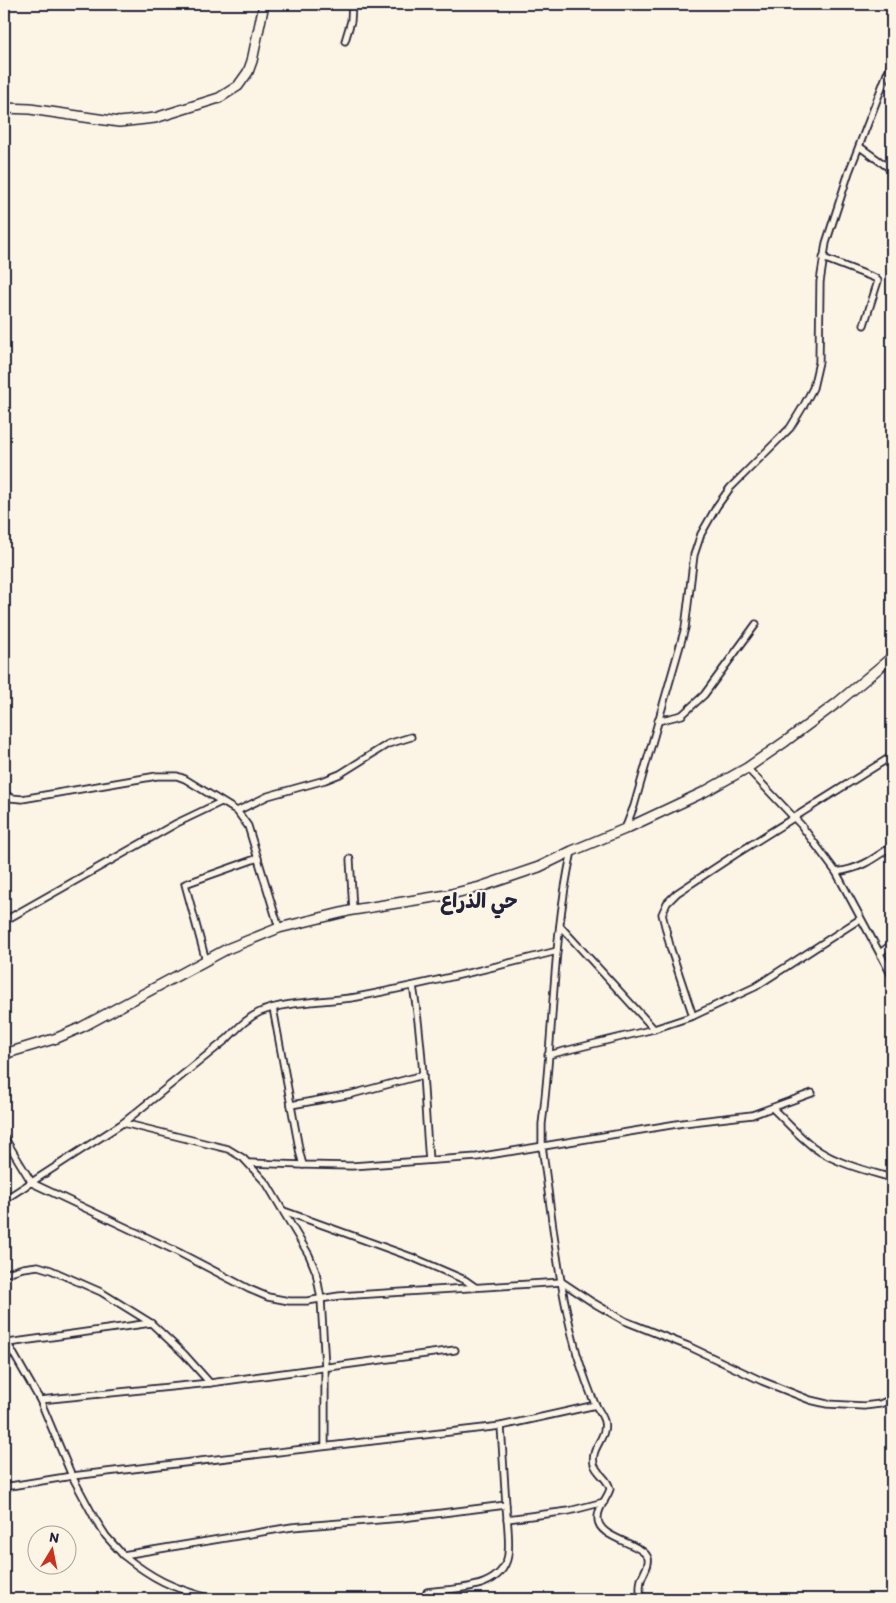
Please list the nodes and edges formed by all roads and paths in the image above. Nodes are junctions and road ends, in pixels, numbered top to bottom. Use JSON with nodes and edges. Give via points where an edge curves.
{"nodes":[{"id":1,"x":264,"y":4,"type":"edge"},
{"id":2,"x":352,"y":4,"type":"edge"},
{"id":3,"x":344,"y":40,"type":"dead end"},
{"id":4,"x":892,"y":61,"type":"edge"},
{"id":5,"x":4,"y":108,"type":"edge"},
{"id":6,"x":860,"y":147,"type":"junction"},
{"id":7,"x":892,"y":170,"type":"edge"},
{"id":8,"x":823,"y":258,"type":"junction"},
{"id":9,"x":864,"y":325,"type":"dead end"},
{"id":10,"x":756,"y":624,"type":"dead end"},
{"id":11,"x":892,"y":657,"type":"edge"},
{"id":12,"x":658,"y":721,"type":"junction"},
{"id":13,"x":411,"y":737,"type":"dead end"},
{"id":14,"x":892,"y":756,"type":"edge"},
{"id":15,"x":747,"y":768,"type":"junction"},
{"id":16,"x":4,"y":793,"type":"edge"},
{"id":17,"x":221,"y":802,"type":"junction"},
{"id":18,"x":237,"y":811,"type":"junction"},
{"id":19,"x":793,"y":817,"type":"junction"},
{"id":20,"x":625,"y":829,"type":"junction"},
{"id":21,"x":892,"y":846,"type":"edge"},
{"id":22,"x":572,"y":851,"type":"junction"},
{"id":23,"x":258,"y":858,"type":"junction"},
{"id":24,"x":350,"y":859,"type":"dead end"},
{"id":25,"x":836,"y":872,"type":"junction"},
{"id":26,"x":353,"y":910,"type":"junction"},
{"id":27,"x":860,"y":919,"type":"junction"},
{"id":28,"x":4,"y":921,"type":"edge"},
{"id":29,"x":560,"y":926,"type":"junction"},
{"id":30,"x":279,"y":928,"type":"junction"},
{"id":31,"x":892,"y":944,"type":"edge"},
{"id":32,"x":557,"y":951,"type":"junction"},
{"id":33,"x":880,"y":953,"type":"junction"},
{"id":34,"x":206,"y":961,"type":"junction"},
{"id":35,"x":892,"y":976,"type":"edge"},
{"id":36,"x":414,"y":986,"type":"junction"},
{"id":37,"x":273,"y":1008,"type":"junction"},
{"id":38,"x":693,"y":1016,"type":"junction"},
{"id":39,"x":654,"y":1028,"type":"junction"},
{"id":40,"x":4,"y":1054,"type":"edge"},
{"id":41,"x":548,"y":1055,"type":"junction"},
{"id":42,"x":423,"y":1075,"type":"junction"},
{"id":43,"x":812,"y":1093,"type":"dead end"},
{"id":44,"x":291,"y":1105,"type":"junction"},
{"id":45,"x":772,"y":1108,"type":"junction"},
{"id":46,"x":123,"y":1123,"type":"junction"},
{"id":47,"x":4,"y":1137,"type":"edge"},
{"id":48,"x":542,"y":1146,"type":"junction"},
{"id":49,"x":429,"y":1160,"type":"junction"},
{"id":50,"x":250,"y":1163,"type":"junction"},
{"id":51,"x":303,"y":1165,"type":"junction"},
{"id":52,"x":892,"y":1178,"type":"edge"},
{"id":53,"x":32,"y":1183,"type":"junction"},
{"id":54,"x":4,"y":1200,"type":"edge"},
{"id":55,"x":284,"y":1211,"type":"junction"},
{"id":56,"x":4,"y":1274,"type":"edge"},
{"id":57,"x":562,"y":1282,"type":"junction"},
{"id":58,"x":475,"y":1287,"type":"junction"},
{"id":59,"x":320,"y":1299,"type":"junction"},
{"id":60,"x":151,"y":1323,"type":"junction"},
{"id":61,"x":4,"y":1337,"type":"edge"},
{"id":62,"x":8,"y":1343,"type":"junction"},
{"id":63,"x":456,"y":1350,"type":"dead end"},
{"id":64,"x":325,"y":1368,"type":"junction"},
{"id":65,"x":210,"y":1383,"type":"junction"},
{"id":66,"x":892,"y":1399,"type":"edge"},
{"id":67,"x":40,"y":1400,"type":"junction"},
{"id":68,"x":596,"y":1405,"type":"junction"},
{"id":69,"x":502,"y":1426,"type":"junction"},
{"id":70,"x":325,"y":1446,"type":"junction"},
{"id":71,"x":72,"y":1476,"type":"junction"},
{"id":72,"x":4,"y":1487,"type":"edge"},
{"id":73,"x":604,"y":1502,"type":"junction"},
{"id":74,"x":506,"y":1505,"type":"junction"},
{"id":75,"x":507,"y":1519,"type":"junction"},
{"id":76,"x":123,"y":1555,"type":"junction"},
{"id":77,"x":427,"y":1592,"type":"dead end"},
{"id":78,"x":209,"y":1598,"type":"edge"},
{"id":79,"x":641,"y":1599,"type":"edge"}],
"edges":[{"from":1,"to":5,"type":"main road","via":[[248,72],[238,86],[219,98],[155,118],[118,122]]},
{"from":2,"to":3,"type":"street","via":[[351,21]]},
{"from":4,"to":6,"type":"street"},
{"from":6,"to":7,"type":"street"},
{"from":6,"to":8,"type":"street","via":[[832,223]]},
{"from":8,"to":9,"type":"street","via":[[878,281]]},
{"from":8,"to":12,"type":"street","via":[[819,362],[813,388],[790,428],[730,488],[701,534],[694,555],[685,628]]},
{"from":10,"to":12,"type":"street","via":[[704,695],[682,715]]},
{"from":11,"to":15,"type":"main road","via":[[837,703]]},
{"from":12,"to":20,"type":"street"},
{"from":13,"to":18,"type":"street","via":[[388,744],[340,774],[268,796]]},
{"from":14,"to":19,"type":"street"},
{"from":15,"to":19,"type":"street"},
{"from":15,"to":20,"type":"main road"},
{"from":16,"to":17,"type":"street","via":[[14,799],[22,799],[170,775],[185,779]]},
{"from":17,"to":18,"type":"street"},
{"from":17,"to":28,"type":"street","via":[[177,823]]},
{"from":18,"to":23,"type":"street","via":[[248,826]]},
{"from":19,"to":25,"type":"street"},
{"from":19,"to":38,"type":"street","via":[[666,902],[662,914]]},
{"from":20,"to":22,"type":"main road"},
{"from":21,"to":25,"type":"street","via":[[865,865]]},
{"from":22,"to":26,"type":"main road","via":[[539,867],[480,888]]},
{"from":22,"to":29,"type":"street"},
{"from":23,"to":30,"type":"street"},
{"from":23,"to":34,"type":"street","via":[[185,884]]},
{"from":24,"to":26,"type":"street"},
{"from":25,"to":27,"type":"street"},
{"from":26,"to":30,"type":"main road"},
{"from":27,"to":33,"type":"street"},
{"from":27,"to":38,"type":"street","via":[[755,987]]},
{"from":29,"to":32,"type":"street"},
{"from":29,"to":39,"type":"street"},
{"from":30,"to":34,"type":"main road"},
{"from":31,"to":33,"type":"street"},
{"from":32,"to":36,"type":"street"},
{"from":32,"to":41,"type":"street"},
{"from":33,"to":35,"type":"street"},
{"from":34,"to":40,"type":"main road","via":[[82,1027]]},
{"from":36,"to":37,"type":"street"},
{"from":36,"to":42,"type":"street"},
{"from":37,"to":44,"type":"street"},
{"from":37,"to":46,"type":"street","via":[[242,1024]]},
{"from":38,"to":39,"type":"street"},
{"from":39,"to":41,"type":"street"},
{"from":41,"to":48,"type":"street"},
{"from":42,"to":44,"type":"street","via":[[352,1094]]},
{"from":42,"to":49,"type":"street"},
{"from":43,"to":45,"type":"street"},
{"from":44,"to":51,"type":"street"},
{"from":45,"to":48,"type":"street","via":[[752,1115],[683,1122]]},
{"from":45,"to":52,"type":"street","via":[[805,1141],[820,1151],[847,1164]]},
{"from":46,"to":50,"type":"street","via":[[228,1149]]},
{"from":46,"to":53,"type":"street"},
{"from":47,"to":53,"type":"street"},
{"from":48,"to":49,"type":"street","via":[[477,1157]]},
{"from":48,"to":57,"type":"street"},
{"from":49,"to":51,"type":"street","via":[[352,1166]]},
{"from":50,"to":51,"type":"street"},
{"from":50,"to":55,"type":"street"},
{"from":53,"to":54,"type":"street"},
{"from":53,"to":59,"type":"street","via":[[268,1297],[289,1301]]},
{"from":55,"to":58,"type":"street","via":[[414,1258]]},
{"from":55,"to":59,"type":"street","via":[[316,1272]]},
{"from":56,"to":60,"type":"street","via":[[38,1266],[51,1270],[101,1292]]},
{"from":57,"to":58,"type":"street"},
{"from":57,"to":66,"type":"street","via":[[626,1321],[810,1400],[864,1406]]},
{"from":57,"to":68,"type":"street","via":[[578,1356]]},
{"from":58,"to":59,"type":"street"},
{"from":59,"to":64,"type":"street"},
{"from":60,"to":62,"type":"street"},
{"from":60,"to":65,"type":"street"},
{"from":61,"to":62,"type":"street"},
{"from":62,"to":67,"type":"street"},
{"from":63,"to":64,"type":"street"},
{"from":64,"to":65,"type":"street"},
{"from":64,"to":70,"type":"street"},
{"from":65,"to":67,"type":"street"},
{"from":67,"to":71,"type":"street"},
{"from":68,"to":69,"type":"street"},
{"from":68,"to":73,"type":"street","via":[[602,1413],[604,1429],[595,1450],[594,1462],[610,1489]]},
{"from":69,"to":70,"type":"street"},
{"from":69,"to":74,"type":"street"},
{"from":70,"to":71,"type":"street"},
{"from":71,"to":72,"type":"street"},
{"from":71,"to":76,"type":"street","via":[[95,1519]]},
{"from":73,"to":75,"type":"street","via":[[569,1511]]},
{"from":73,"to":79,"type":"street","via":[[598,1517],[601,1527],[647,1556],[647,1566],[641,1579]]},
{"from":74,"to":75,"type":"street"},
{"from":74,"to":76,"type":"street","via":[[292,1527]]},
{"from":75,"to":77,"type":"street","via":[[508,1554],[499,1574],[480,1585]]},
{"from":76,"to":78,"type":"street","via":[[158,1580],[180,1591]]}]}
